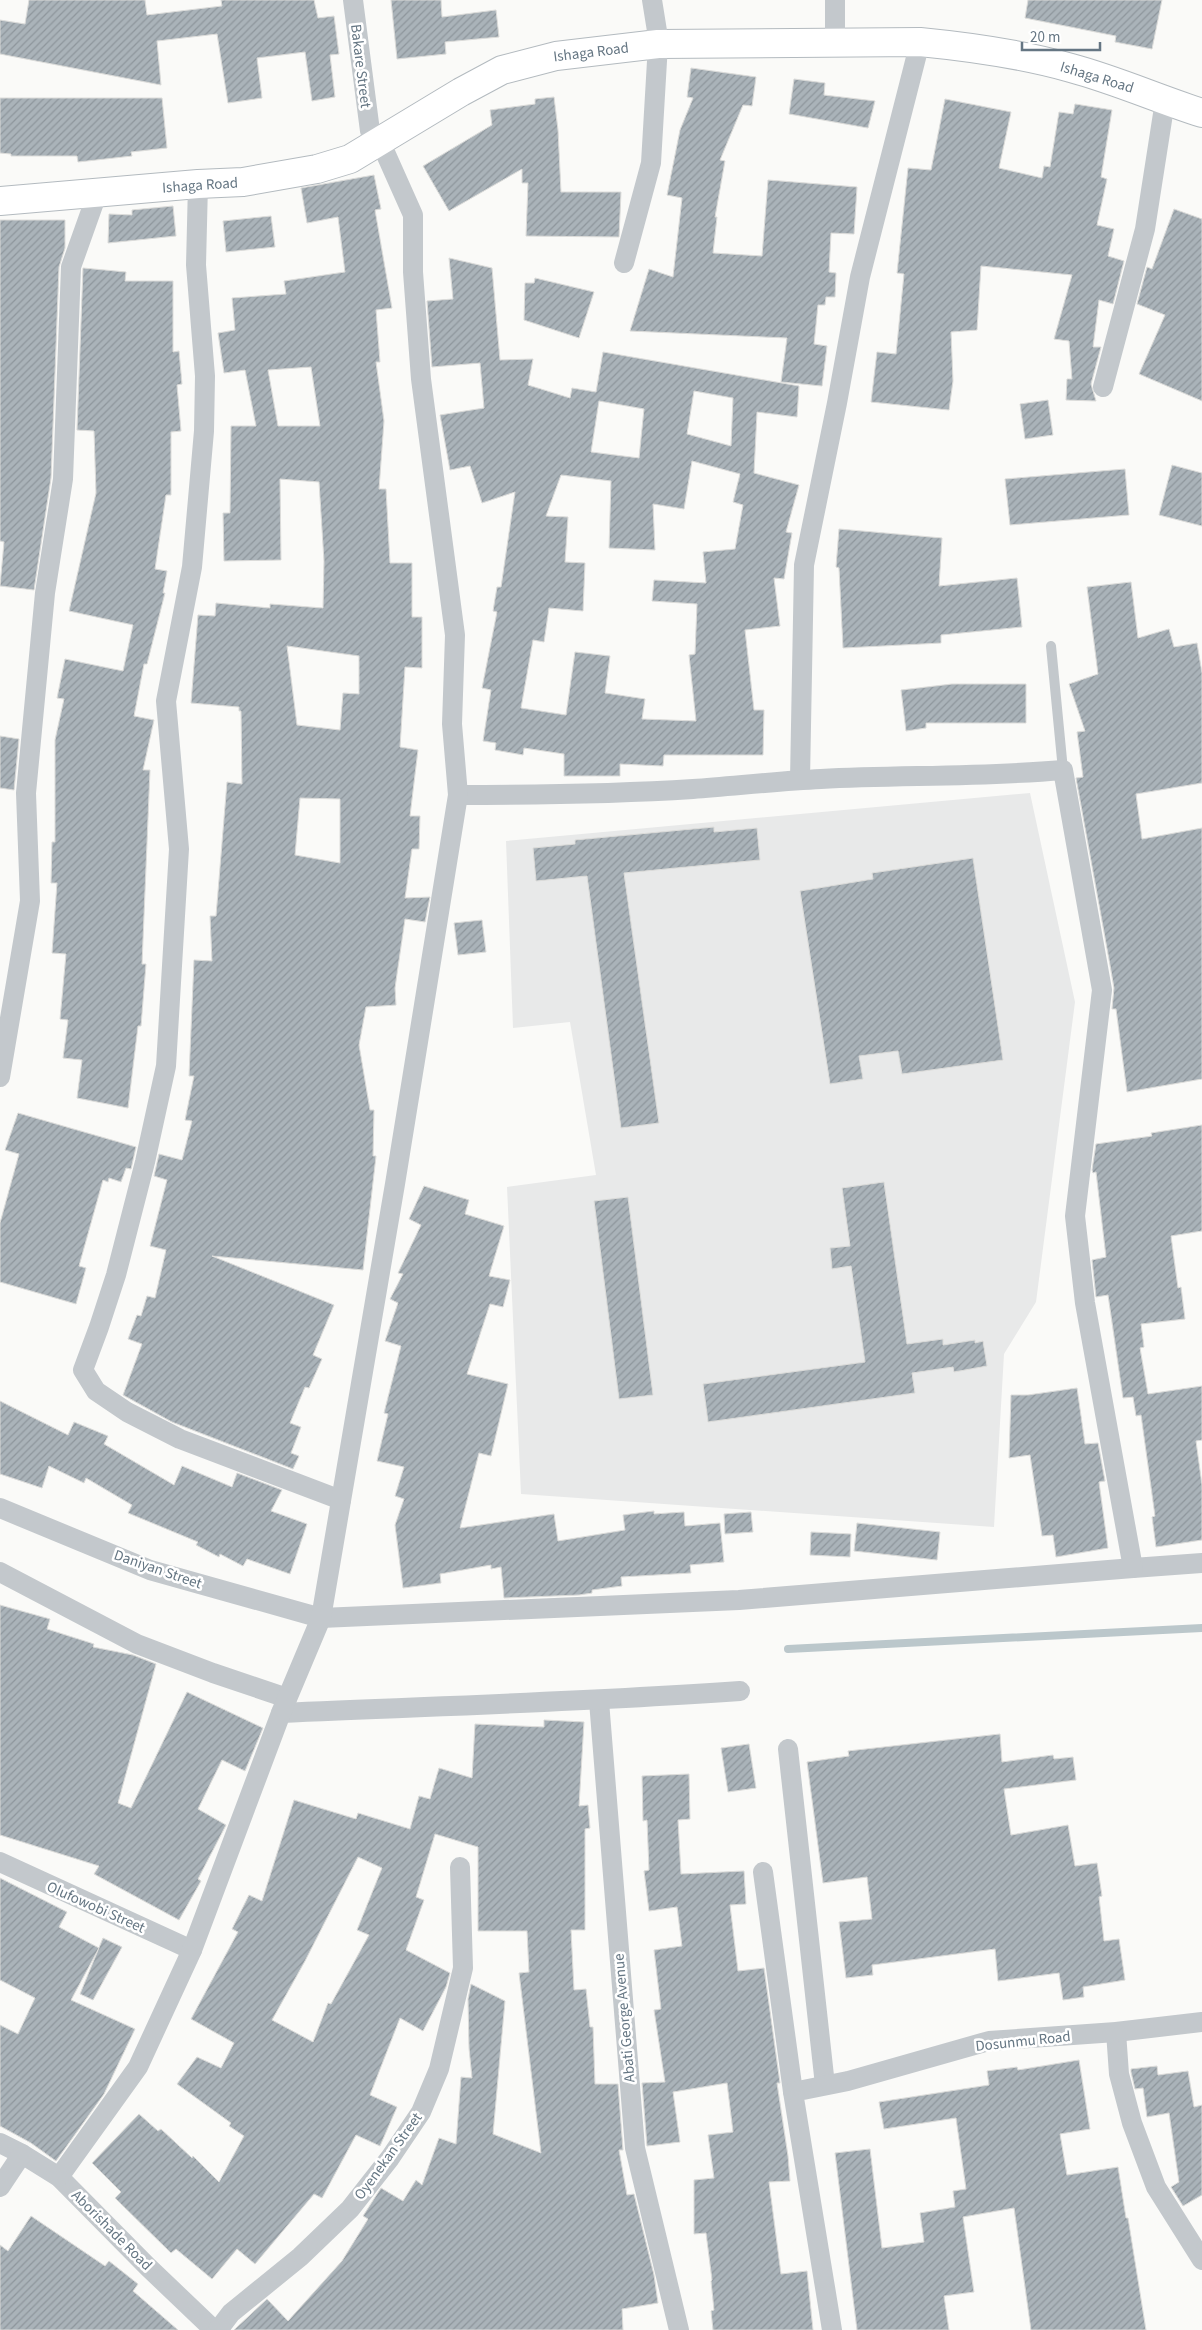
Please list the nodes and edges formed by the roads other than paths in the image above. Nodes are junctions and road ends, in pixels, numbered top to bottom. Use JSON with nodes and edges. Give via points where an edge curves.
{"nodes":[{"id":1,"x":353,"y":0,"type":"edge"},
{"id":2,"x":652,"y":0,"type":"edge"},
{"id":3,"x":835,"y":0,"type":"edge"},
{"id":4,"x":835,"y":31,"type":"junction"},
{"id":5,"x":658,"y":38,"type":"junction"},
{"id":6,"x":920,"y":42,"type":"junction"},
{"id":7,"x":1202,"y":97,"type":"edge"},
{"id":8,"x":1165,"y":101,"type":"junction"},
{"id":9,"x":1202,"y":112,"type":"edge"},
{"id":10,"x":375,"y":136,"type":"junction"},
{"id":11,"x":198,"y":184,"type":"junction"},
{"id":12,"x":0,"y":192,"type":"edge"},
{"id":13,"x":97,"y":194,"type":"junction"},
{"id":14,"x":0,"y":201,"type":"edge"},
{"id":15,"x":624,"y":263,"type":"dead end"},
{"id":16,"x":1103,"y":387,"type":"dead end"},
{"id":17,"x":1051,"y":646,"type":"dead end"},
{"id":18,"x":1063,"y":770,"type":"junction"},
{"id":19,"x":800,"y":780,"type":"junction"},
{"id":20,"x":458,"y":795,"type":"junction"},
{"id":21,"x":0,"y":1076,"type":"edge"},
{"id":22,"x":341,"y":1500,"type":"junction"},
{"id":23,"x":0,"y":1508,"type":"edge"},
{"id":24,"x":1202,"y":1563,"type":"edge"},
{"id":25,"x":1133,"y":1568,"type":"junction"},
{"id":26,"x":0,"y":1572,"type":"edge"},
{"id":27,"x":321,"y":1618,"type":"junction"},
{"id":28,"x":740,"y":1691,"type":"dead end"},
{"id":29,"x":599,"y":1701,"type":"junction"},
{"id":30,"x":284,"y":1706,"type":"junction"},
{"id":31,"x":788,"y":1749,"type":"dead end"},
{"id":32,"x":0,"y":1862,"type":"edge"},
{"id":33,"x":460,"y":1867,"type":"dead end"},
{"id":34,"x":763,"y":1872,"type":"dead end"},
{"id":35,"x":192,"y":1950,"type":"junction"},
{"id":36,"x":1202,"y":2022,"type":"edge"},
{"id":37,"x":1116,"y":2032,"type":"junction"},
{"id":38,"x":825,"y":2084,"type":"junction"},
{"id":39,"x":793,"y":2092,"type":"junction"},
{"id":40,"x":0,"y":2143,"type":"edge"},
{"id":41,"x":22,"y":2154,"type":"junction"},
{"id":42,"x":59,"y":2177,"type":"junction"},
{"id":43,"x":0,"y":2187,"type":"edge"},
{"id":44,"x":1202,"y":2260,"type":"edge"},
{"id":45,"x":214,"y":2330,"type":"edge"},
{"id":46,"x":218,"y":2330,"type":"edge"},
{"id":47,"x":679,"y":2330,"type":"edge"},
{"id":48,"x":832,"y":2330,"type":"edge"}],
"edges":[{"from":1,"to":10,"type":"street","name":"Bakare Street"},
{"from":2,"to":5,"type":"street"},
{"from":3,"to":4,"type":"street"},
{"from":4,"to":5,"type":"main road","name":"Ishaga Road"},
{"from":4,"to":7,"type":"main road","name":"Ishaga Road","via":[[984,36],[1087,60]]},
{"from":5,"to":6,"type":"main road","name":"Ishaga Road"},
{"from":5,"to":10,"type":"main road","name":"Ishaga Road","via":[[567,43],[499,58],[461,77]]},
{"from":5,"to":15,"type":"street","via":[[651,162]]},
{"from":6,"to":8,"type":"main road","name":"Ishaga Road","via":[[997,51],[1070,67]]},
{"from":6,"to":19,"type":"street","via":[[860,277],[804,566]]},
{"from":8,"to":9,"type":"main road","name":"Ishaga Road"},
{"from":8,"to":16,"type":"street","via":[[1144,230]]},
{"from":10,"to":11,"type":"main road","name":"Ishaga Road","via":[[350,160],[317,169],[243,182]]},
{"from":10,"to":12,"type":"main road","name":"Ishaga Road","via":[[300,164]]},
{"from":10,"to":20,"type":"street","name":"Bakare Street","via":[[412,215],[421,379],[455,635],[452,724]]},
{"from":11,"to":13,"type":"main road","name":"Ishaga Road"},
{"from":11,"to":22,"type":"street","via":[[196,265],[204,376],[204,431],[192,567],[166,700],[179,849],[166,1066],[116,1275],[83,1370],[96,1391],[158,1428]]},
{"from":13,"to":14,"type":"main road","name":"Ishaga Road"},
{"from":13,"to":21,"type":"street","via":[[71,267],[63,479],[45,592],[26,793],[30,901]]},
{"from":17,"to":18,"type":"lane"},
{"from":18,"to":19,"type":"street"},
{"from":18,"to":25,"type":"street","via":[[1102,990],[1075,1216],[1085,1303]]},
{"from":19,"to":20,"type":"street","via":[[582,794]]},
{"from":20,"to":22,"type":"street","name":"Bakare Street"},
{"from":22,"to":27,"type":"street","name":"Bakare Street"},
{"from":23,"to":27,"type":"street","name":"Daniyan Street","via":[[150,1570]]},
{"from":24,"to":25,"type":"street","name":"Daniyan Street"},
{"from":25,"to":27,"type":"street","name":"Daniyan Street","via":[[739,1600]]},
{"from":26,"to":30,"type":"street","via":[[137,1644]]},
{"from":27,"to":30,"type":"street","name":"Bakare Street"},
{"from":28,"to":29,"type":"street"},
{"from":29,"to":30,"type":"street"},
{"from":29,"to":47,"type":"street","name":"Abati George Avenue","via":[[635,2148]]},
{"from":30,"to":35,"type":"street","name":"Bakare Street"},
{"from":31,"to":38,"type":"street"},
{"from":32,"to":35,"type":"street","name":"Olufowobi Street"},
{"from":33,"to":46,"type":"street","name":"Oyenekan Street","via":[[463,1968],[438,2069],[421,2112],[350,2209],[300,2257],[230,2312]]},
{"from":34,"to":39,"type":"street"},
{"from":35,"to":42,"type":"street","name":"Bakare Street","via":[[138,2067]]},
{"from":36,"to":37,"type":"street","name":"Dosunmu Road"},
{"from":37,"to":38,"type":"street","name":"Dosunmu Road","via":[[989,2041],[848,2081]]},
{"from":37,"to":44,"type":"street","via":[[1119,2074],[1132,2123],[1156,2187]]},
{"from":38,"to":39,"type":"street","name":"Dosunmu Road"},
{"from":39,"to":48,"type":"street"},
{"from":40,"to":41,"type":"street","name":"Aborishade Road"},
{"from":41,"to":42,"type":"street","name":"Aborishade Road"},
{"from":41,"to":43,"type":"street"},
{"from":42,"to":45,"type":"street","name":"Aborishade Road"}]}
